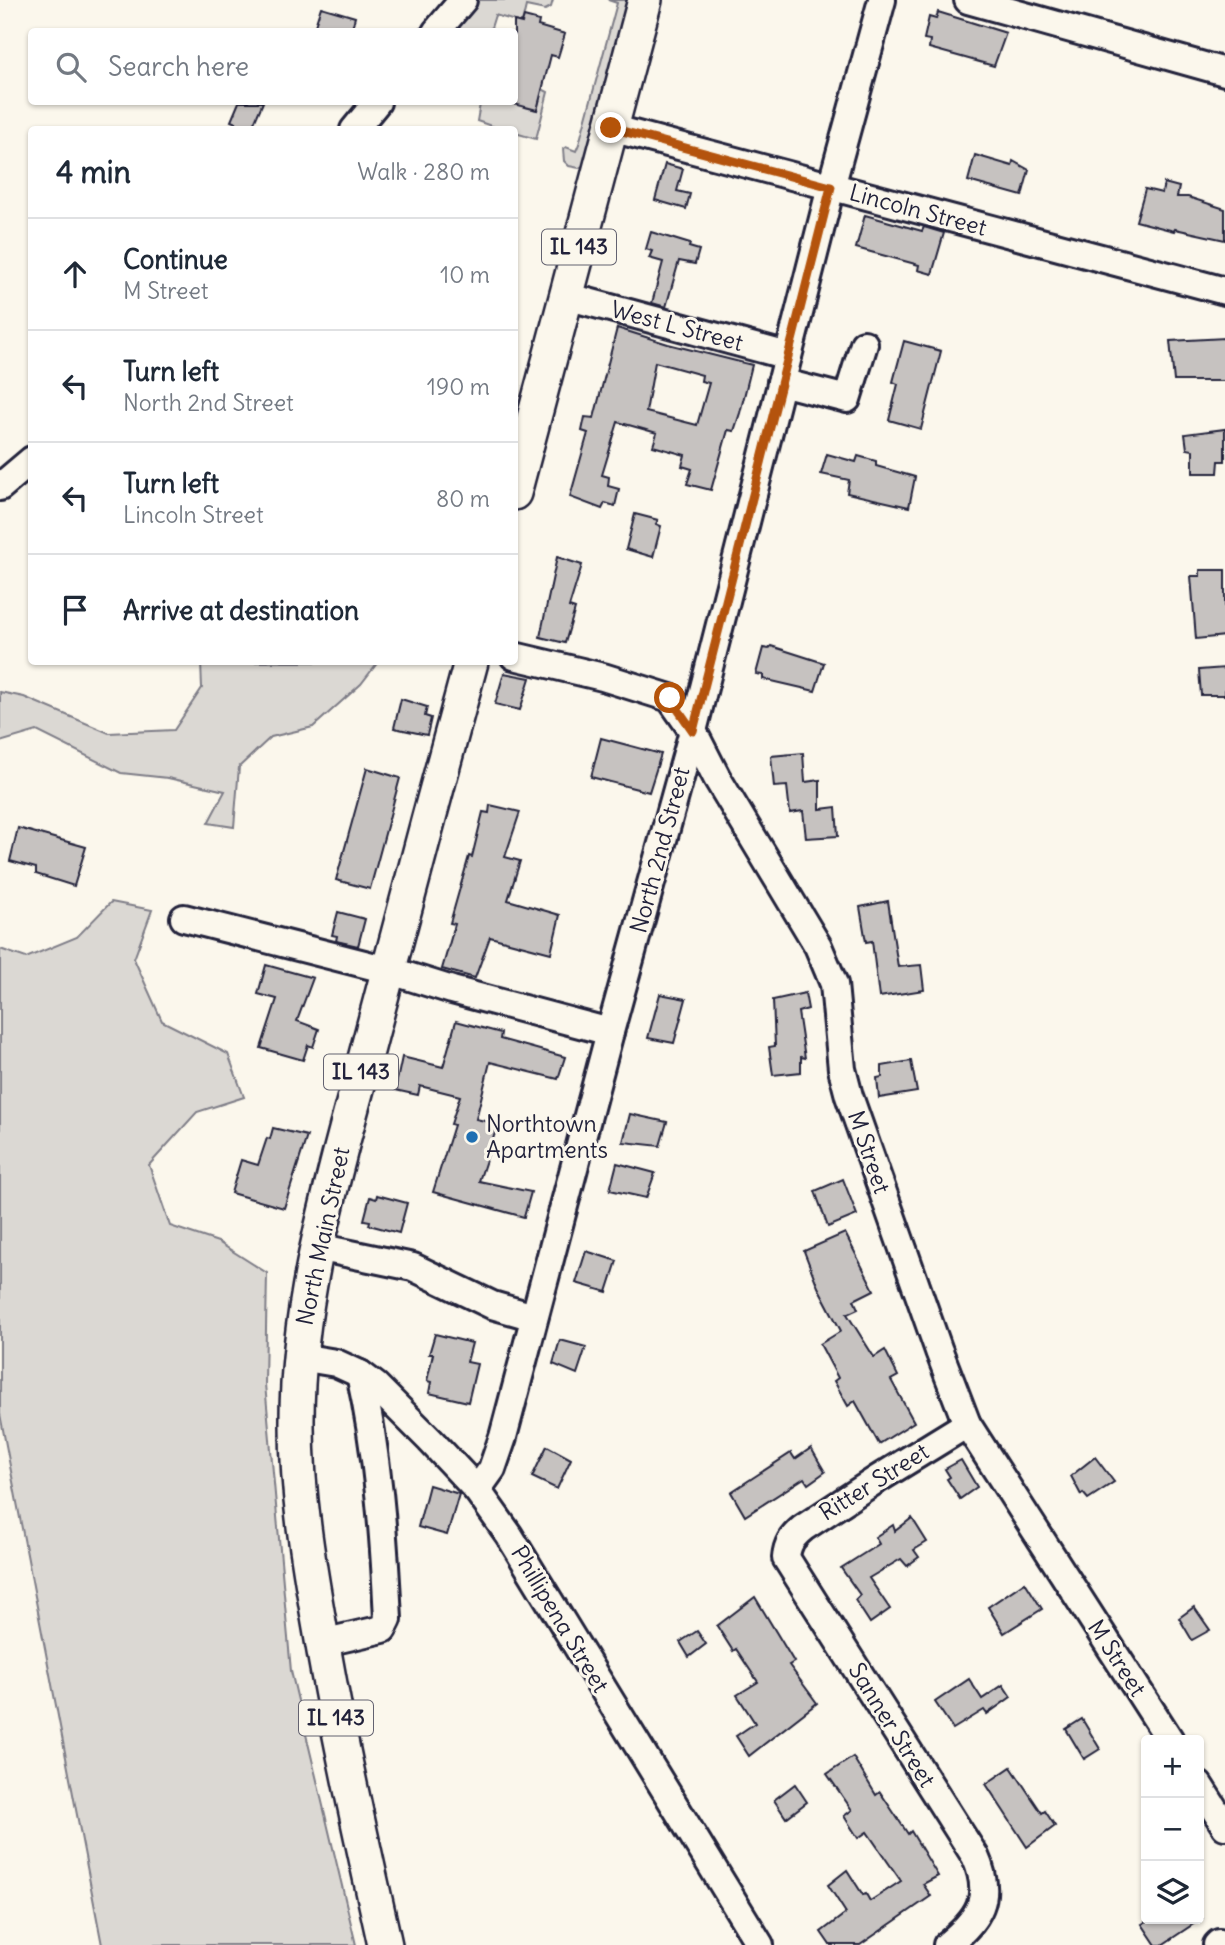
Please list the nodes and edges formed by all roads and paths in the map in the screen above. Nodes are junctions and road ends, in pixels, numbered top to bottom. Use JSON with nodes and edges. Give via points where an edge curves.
{"nodes":[{"id":1,"x":463,"y":0,"type":"edge"},
{"id":2,"x":645,"y":0,"type":"edge"},
{"id":3,"x":882,"y":0,"type":"edge"},
{"id":4,"x":968,"y":0,"type":"edge"},
{"id":5,"x":439,"y":28,"type":"edge"},
{"id":6,"x":1225,"y":72,"type":"edge"},
{"id":7,"x":375,"y":105,"type":"edge"},
{"id":8,"x":357,"y":126,"type":"edge"},
{"id":9,"x":611,"y":128,"type":"junction"},
{"id":10,"x":831,"y":187,"type":"junction"},
{"id":11,"x":1225,"y":290,"type":"edge"},
{"id":12,"x":566,"y":296,"type":"junction"},
{"id":13,"x":864,"y":344,"type":"dead end"},
{"id":14,"x":788,"y":356,"type":"junction"},
{"id":15,"x":781,"y":382,"type":"junction"},
{"id":16,"x":28,"y":463,"type":"edge"},
{"id":17,"x":518,"y":478,"type":"edge"},
{"id":18,"x":0,"y":487,"type":"edge"},
{"id":19,"x":518,"y":657,"type":"edge"},
{"id":20,"x":470,"y":665,"type":"edge"},
{"id":21,"x":693,"y":731,"type":"junction"},
{"id":22,"x":184,"y":918,"type":"dead end"},
{"id":23,"x":388,"y":970,"type":"junction"},
{"id":24,"x":610,"y":1032,"type":"junction"},
{"id":25,"x":317,"y":1247,"type":"junction"},
{"id":26,"x":534,"y":1317,"type":"junction"},
{"id":27,"x":300,"y":1357,"type":"junction"},
{"id":28,"x":360,"y":1374,"type":"junction"},
{"id":29,"x":968,"y":1424,"type":"junction"},
{"id":30,"x":477,"y":1490,"type":"junction"},
{"id":31,"x":787,"y":1547,"type":"joint"},
{"id":32,"x":322,"y":1643,"type":"junction"},
{"id":33,"x":1167,"y":1735,"type":"edge"},
{"id":34,"x":1204,"y":1793,"type":"edge"},
{"id":35,"x":1225,"y":1826,"type":"edge"},
{"id":36,"x":385,"y":1945,"type":"edge"},
{"id":37,"x":760,"y":1945,"type":"edge"},
{"id":38,"x":947,"y":1945,"type":"edge"}],
"edges":[{"from":1,"to":5,"type":"street"},
{"from":2,"to":9,"type":"main road","number":"IL 143"},
{"from":3,"to":10,"type":"street","name":"North 2nd Street"},
{"from":4,"to":6,"type":"street"},
{"from":7,"to":8,"type":"street"},
{"from":9,"to":10,"type":"street","name":"Lincoln Street"},
{"from":9,"to":12,"type":"main road","number":"IL 143"},
{"from":10,"to":11,"type":"street","name":"Lincoln Street"},
{"from":10,"to":14,"type":"street","name":"North 2nd Street"},
{"from":12,"to":14,"type":"street","name":"West L Street"},
{"from":12,"to":17,"type":"main road","number":"IL 143"},
{"from":13,"to":15,"type":"street","via":[[847,400]]},
{"from":14,"to":15,"type":"street","name":"North 2nd Street"},
{"from":15,"to":21,"type":"street","name":"North 2nd Street"},
{"from":16,"to":18,"type":"street"},
{"from":19,"to":21,"type":"street","name":"M Street","via":[[670,698]]},
{"from":20,"to":23,"type":"main road","name":"North Main Street","number":"IL 143"},
{"from":21,"to":24,"type":"street","name":"North 2nd Street"},
{"from":21,"to":29,"type":"street","name":"M Street","via":[[829,968],[849,1096]]},
{"from":22,"to":23,"type":"street"},
{"from":23,"to":24,"type":"street"},
{"from":23,"to":25,"type":"main road","name":"North Main Street","number":"IL 143"},
{"from":24,"to":26,"type":"street","name":"North 2nd Street"},
{"from":25,"to":26,"type":"street","via":[[413,1267],[492,1305]]},
{"from":25,"to":27,"type":"main road","name":"North Main Street","number":"IL 143"},
{"from":26,"to":30,"type":"street","name":"North 2nd Street","via":[[503,1437],[492,1469]]},
{"from":27,"to":28,"type":"street","name":"Phillipena Street","via":[[335,1363]]},
{"from":27,"to":32,"type":"main road","name":"North Main Street","number":"IL 143","via":[[299,1496]]},
{"from":28,"to":30,"type":"street","name":"Phillipena Street"},
{"from":28,"to":32,"type":"street","via":[[380,1498],[388,1619],[383,1629]]},
{"from":29,"to":31,"type":"street","name":"Ritter Street","via":[[803,1528]]},
{"from":29,"to":33,"type":"street","name":"M Street"},
{"from":30,"to":37,"type":"street","name":"Phillipena Street"},
{"from":31,"to":38,"type":"street","name":"Sanner Street","via":[[786,1558],[981,1869],[981,1909]]},
{"from":32,"to":36,"type":"main road","name":"North Main Street","number":"IL 143"},
{"from":34,"to":35,"type":"street"}]}
